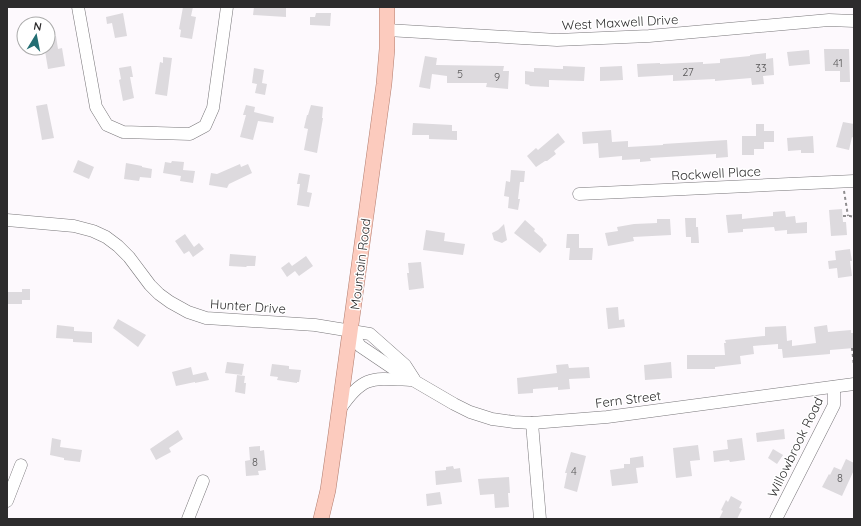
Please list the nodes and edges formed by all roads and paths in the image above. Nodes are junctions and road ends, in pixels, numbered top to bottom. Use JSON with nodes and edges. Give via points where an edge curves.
{"nodes":[{"id":1,"x":78,"y":7,"type":"edge"},
{"id":2,"x":227,"y":7,"type":"edge"},
{"id":3,"x":387,"y":7,"type":"edge"},
{"id":4,"x":854,"y":21,"type":"edge"},
{"id":5,"x":387,"y":30,"type":"junction"},
{"id":6,"x":854,"y":181,"type":"edge"},
{"id":7,"x":844,"y":190,"type":"dead end"},
{"id":8,"x":579,"y":194,"type":"dead end"},
{"id":9,"x":843,"y":216,"type":"dead end"},
{"id":10,"x":848,"y":216,"type":"junction"},
{"id":11,"x":854,"y":217,"type":"edge"},
{"id":12,"x":7,"y":220,"type":"edge"},
{"id":13,"x":351,"y":331,"type":"junction"},
{"id":14,"x":852,"y":348,"type":"dead end"},
{"id":15,"x":854,"y":366,"type":"edge"},
{"id":16,"x":414,"y":380,"type":"junction"},
{"id":17,"x":854,"y":384,"type":"edge"},
{"id":18,"x":834,"y":387,"type":"junction"},
{"id":19,"x":340,"y":409,"type":"junction"},
{"id":20,"x":532,"y":423,"type":"junction"},
{"id":21,"x":21,"y":465,"type":"dead end"},
{"id":22,"x":203,"y":481,"type":"dead end"},
{"id":23,"x":7,"y":501,"type":"edge"},
{"id":24,"x":188,"y":519,"type":"edge"},
{"id":25,"x":321,"y":519,"type":"edge"},
{"id":26,"x":540,"y":519,"type":"edge"},
{"id":27,"x":776,"y":519,"type":"edge"}],
"edges":[{"from":1,"to":2,"type":"street","via":[[96,107],[107,125],[123,132],[190,134],[205,126],[213,108]]},
{"from":3,"to":5,"type":"main road","name":"Mountain Road"},
{"from":4,"to":5,"type":"street","name":"West Maxwell Drive","via":[[829,20],[649,36],[557,40]]},
{"from":5,"to":13,"type":"main road","name":"Mountain Road","via":[[384,84]]},
{"from":6,"to":8,"type":"street","name":"Rockwell Place"},
{"from":7,"to":10,"type":"path"},
{"from":9,"to":10,"type":"path"},
{"from":10,"to":11,"type":"path"},
{"from":12,"to":13,"type":"street","name":"Hunter Drive","via":[[74,226],[106,237],[129,256],[159,294],[188,312],[206,318],[315,325]]},
{"from":13,"to":16,"type":"street","name":"Fern Street","via":[[370,334],[405,365]]},
{"from":13,"to":19,"type":"main road","name":"Mountain Road"},
{"from":14,"to":15,"type":"path"},
{"from":16,"to":19,"type":"street","via":[[370,380],[357,389]]},
{"from":16,"to":20,"type":"street","name":"Fern Street","via":[[470,412],[492,419]]},
{"from":17,"to":18,"type":"street","name":"Fern Street"},
{"from":18,"to":20,"type":"street","name":"Fern Street","via":[[607,417]]},
{"from":18,"to":27,"type":"street","name":"Willowbrook Road","via":[[834,405]]},
{"from":19,"to":25,"type":"main road","name":"Mountain Road"},
{"from":20,"to":26,"type":"street"},
{"from":21,"to":23,"type":"street"},
{"from":22,"to":24,"type":"street"}]}
